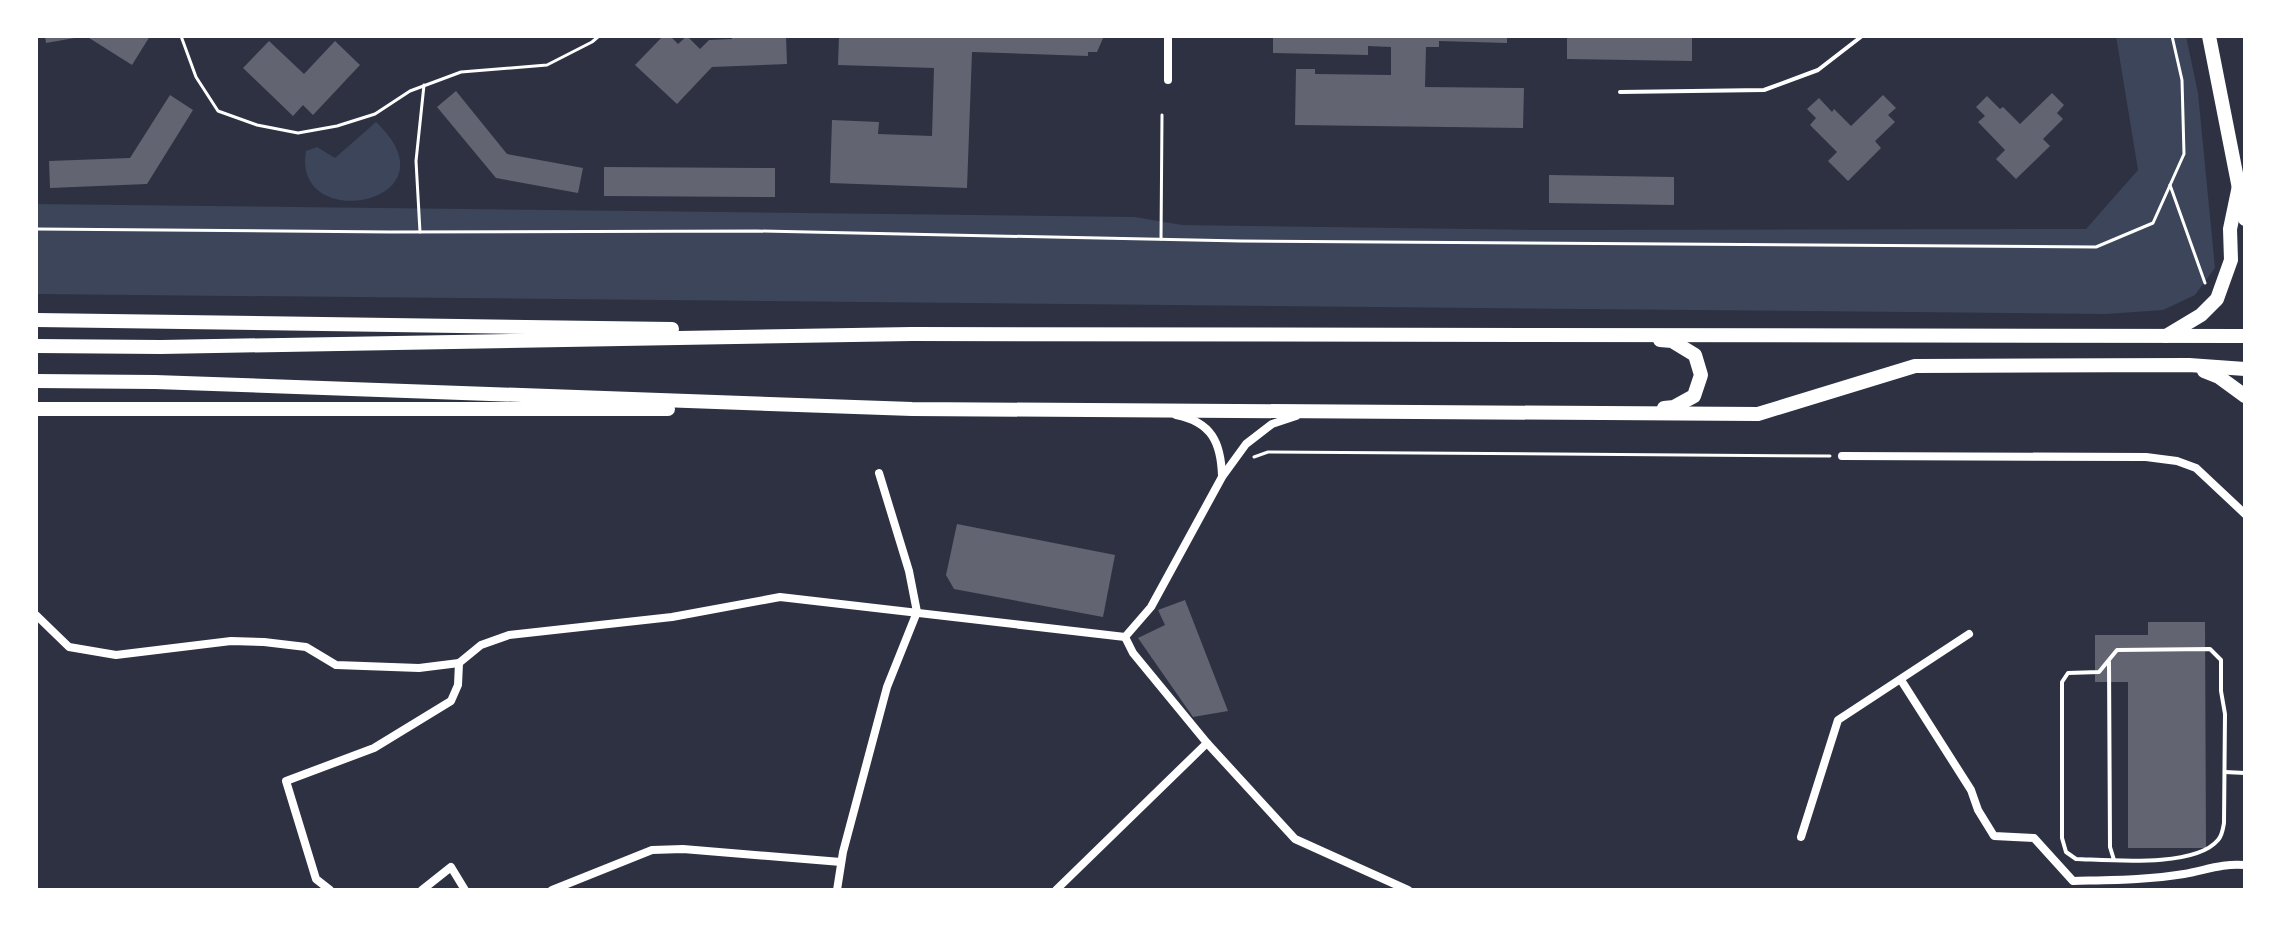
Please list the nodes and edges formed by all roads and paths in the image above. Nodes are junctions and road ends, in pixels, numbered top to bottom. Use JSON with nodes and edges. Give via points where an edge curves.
{"nodes":[{"id":1,"x":181,"y":36,"type":"edge"},
{"id":2,"x":599,"y":36,"type":"edge"},
{"id":3,"x":1168,"y":36,"type":"edge"},
{"id":4,"x":1862,"y":36,"type":"edge"},
{"id":5,"x":2172,"y":36,"type":"edge"},
{"id":6,"x":2209,"y":36,"type":"edge"},
{"id":7,"x":1168,"y":80,"type":"dead end"},
{"id":8,"x":424,"y":85,"type":"junction"},
{"id":9,"x":1620,"y":92,"type":"dead end"},
{"id":10,"x":1162,"y":115,"type":"dead end"},
{"id":11,"x":2170,"y":185,"type":"junction"},
{"id":12,"x":2239,"y":186,"type":"junction"},
{"id":13,"x":2245,"y":219,"type":"edge"},
{"id":14,"x":36,"y":229,"type":"edge"},
{"id":15,"x":420,"y":232,"type":"junction"},
{"id":16,"x":1161,"y":240,"type":"junction"},
{"id":17,"x":2207,"y":289,"type":"dead end"},
{"id":18,"x":36,"y":320,"type":"edge"},
{"id":19,"x":912,"y":334,"type":"junction"},
{"id":20,"x":1619,"y":335,"type":"junction"},
{"id":21,"x":2245,"y":336,"type":"edge"},
{"id":22,"x":2164,"y":337,"type":"junction"},
{"id":23,"x":36,"y":346,"type":"edge"},
{"id":24,"x":2189,"y":365,"type":"junction"},
{"id":25,"x":2245,"y":369,"type":"edge"},
{"id":26,"x":36,"y":381,"type":"edge"},
{"id":27,"x":2245,"y":396,"type":"edge"},
{"id":28,"x":36,"y":409,"type":"edge"},
{"id":29,"x":912,"y":409,"type":"junction"},
{"id":30,"x":1140,"y":410,"type":"junction"},
{"id":31,"x":1316,"y":412,"type":"junction"},
{"id":32,"x":1615,"y":414,"type":"junction"},
{"id":33,"x":1842,"y":456,"type":"joint"},
{"id":34,"x":1231,"y":464,"type":"junction"},
{"id":35,"x":879,"y":473,"type":"dead end"},
{"id":36,"x":1222,"y":477,"type":"junction"},
{"id":37,"x":2245,"y":514,"type":"edge"},
{"id":38,"x":917,"y":612,"type":"junction"},
{"id":39,"x":36,"y":615,"type":"edge"},
{"id":40,"x":1969,"y":634,"type":"dead end"},
{"id":41,"x":1125,"y":637,"type":"junction"},
{"id":42,"x":2109,"y":662,"type":"junction"},
{"id":43,"x":459,"y":663,"type":"junction"},
{"id":44,"x":1901,"y":680,"type":"junction"},
{"id":45,"x":1207,"y":743,"type":"junction"},
{"id":46,"x":2225,"y":772,"type":"junction"},
{"id":47,"x":2245,"y":773,"type":"edge"},
{"id":48,"x":1801,"y":837,"type":"dead end"},
{"id":49,"x":2114,"y":860,"type":"junction"},
{"id":50,"x":841,"y":862,"type":"junction"},
{"id":51,"x":2245,"y":865,"type":"edge"},
{"id":52,"x":330,"y":890,"type":"edge"},
{"id":53,"x":422,"y":890,"type":"edge"},
{"id":54,"x":465,"y":890,"type":"edge"},
{"id":55,"x":552,"y":890,"type":"edge"},
{"id":56,"x":837,"y":890,"type":"edge"},
{"id":57,"x":1056,"y":890,"type":"edge"},
{"id":58,"x":1408,"y":890,"type":"edge"}],
"edges":[{"from":1,"to":8,"type":"path","via":[[196,77],[218,111],[257,125],[298,133],[337,126],[375,114]]},
{"from":2,"to":8,"type":"path","via":[[547,65],[461,72]]},
{"from":3,"to":7,"type":"street"},
{"from":4,"to":9,"type":"lane","via":[[1818,70],[1764,90]]},
{"from":5,"to":11,"type":"path","via":[[2182,80],[2184,154]]},
{"from":6,"to":12,"type":"main road"},
{"from":8,"to":15,"type":"path","via":[[416,161]]},
{"from":10,"to":16,"type":"path"},
{"from":11,"to":16,"type":"path","via":[[2153,223],[2096,247]]},
{"from":11,"to":17,"type":"path"},
{"from":12,"to":13,"type":"main road"},
{"from":12,"to":22,"type":"main road","via":[[2230,229],[2231,260],[2217,299]]},
{"from":14,"to":15,"type":"path"},
{"from":15,"to":16,"type":"path","via":[[757,231]]},
{"from":18,"to":19,"type":"main road"},
{"from":19,"to":20,"type":"main road"},
{"from":19,"to":23,"type":"main road"},
{"from":20,"to":22,"type":"main road"},
{"from":20,"to":32,"type":"main road","via":[[1672,341],[1695,355],[1701,375],[1694,396],[1674,407]]},
{"from":21,"to":22,"type":"main road"},
{"from":24,"to":25,"type":"main road"},
{"from":24,"to":27,"type":"main road","via":[[2219,377]]},
{"from":24,"to":32,"type":"main road","via":[[1915,366],[1758,414]]},
{"from":26,"to":29,"type":"main road"},
{"from":28,"to":29,"type":"main road"},
{"from":29,"to":30,"type":"main road"},
{"from":30,"to":31,"type":"main road"},
{"from":30,"to":36,"type":"street","via":[[1181,416],[1214,435]]},
{"from":31,"to":32,"type":"main road"},
{"from":31,"to":34,"type":"street","via":[[1285,418],[1259,432]]},
{"from":33,"to":34,"type":"path","via":[[1268,452]]},
{"from":33,"to":37,"type":"street","via":[[2177,461],[2196,468]]},
{"from":34,"to":36,"type":"street"},
{"from":35,"to":38,"type":"street"},
{"from":36,"to":41,"type":"street","via":[[1151,607]]},
{"from":38,"to":41,"type":"street"},
{"from":38,"to":43,"type":"street","via":[[780,597],[672,617],[509,635],[481,645]]},
{"from":38,"to":50,"type":"street","via":[[887,687]]},
{"from":39,"to":43,"type":"street","via":[[69,647],[116,655],[231,641],[306,647],[336,665],[419,668]]},
{"from":40,"to":44,"type":"street"},
{"from":41,"to":45,"type":"street"},
{"from":42,"to":46,"type":"lane","via":[[2117,650],[2210,649],[2221,660]]},
{"from":42,"to":49,"type":"lane"},
{"from":42,"to":49,"type":"lane","via":[[2099,672],[2068,673],[2062,682],[2062,838],[2066,852],[2076,859]]},
{"from":43,"to":52,"type":"street","via":[[451,701],[374,748],[286,781],[316,879]]},
{"from":44,"to":48,"type":"street","via":[[1838,720]]},
{"from":44,"to":51,"type":"street","via":[[1994,836],[2034,838],[2073,881],[2131,880],[2228,863]]},
{"from":45,"to":57,"type":"street"},
{"from":45,"to":58,"type":"street","via":[[1295,839]]},
{"from":46,"to":47,"type":"lane"},
{"from":46,"to":49,"type":"lane","via":[[2220,839],[2187,857]]},
{"from":50,"to":55,"type":"street","via":[[652,850]]},
{"from":50,"to":56,"type":"street"},
{"from":53,"to":54,"type":"street","via":[[451,867]]}]}
